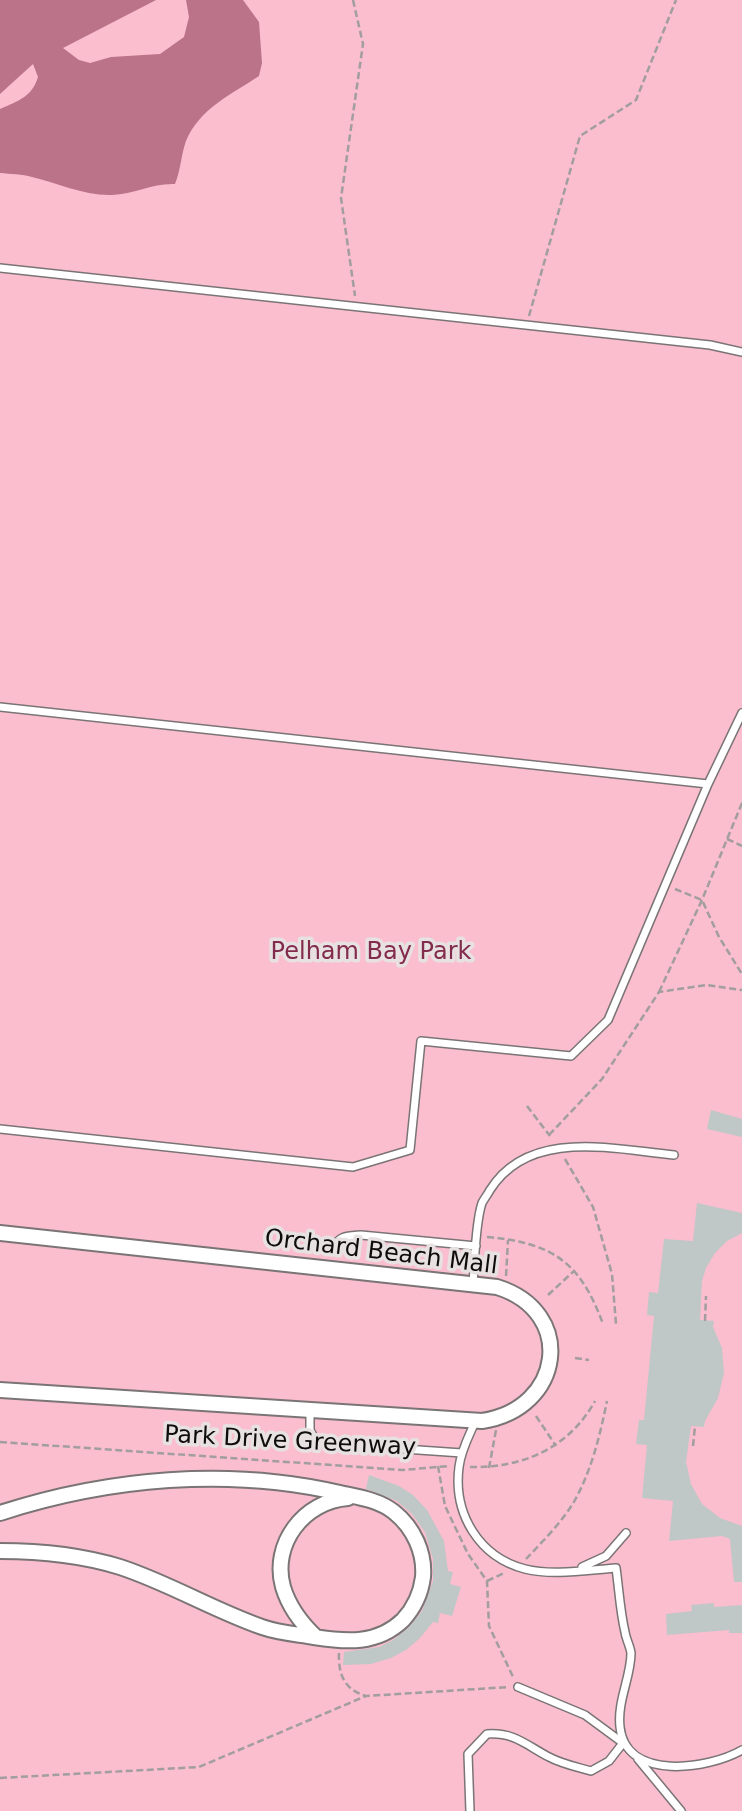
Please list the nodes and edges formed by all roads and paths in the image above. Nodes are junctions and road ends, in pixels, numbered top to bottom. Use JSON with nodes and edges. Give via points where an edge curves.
{"nodes":[{"id":1,"x":353,"y":0,"type":"edge"},
{"id":2,"x":676,"y":0,"type":"edge"},
{"id":3,"x":0,"y":268,"type":"edge"},
{"id":4,"x":356,"y":307,"type":"junction"},
{"id":5,"x":527,"y":325,"type":"junction"},
{"id":6,"x":742,"y":352,"type":"edge"},
{"id":7,"x":0,"y":707,"type":"edge"},
{"id":8,"x":742,"y":713,"type":"edge"},
{"id":9,"x":708,"y":784,"type":"junction"},
{"id":10,"x":742,"y":803,"type":"edge"},
{"id":11,"x":727,"y":839,"type":"junction"},
{"id":12,"x":742,"y":846,"type":"edge"},
{"id":13,"x":676,"y":889,"type":"dead end"},
{"id":14,"x":702,"y":900,"type":"junction"},
{"id":15,"x":742,"y":974,"type":"edge"},
{"id":16,"x":742,"y":990,"type":"edge"},
{"id":17,"x":659,"y":992,"type":"junction"},
{"id":18,"x":527,"y":1106,"type":"dead end"},
{"id":19,"x":0,"y":1129,"type":"edge"},
{"id":20,"x":549,"y":1135,"type":"junction"},
{"id":21,"x":559,"y":1148,"type":"junction"},
{"id":22,"x":674,"y":1155,"type":"dead end"},
{"id":23,"x":0,"y":1233,"type":"edge"},
{"id":24,"x":477,"y":1236,"type":"junction"},
{"id":25,"x":508,"y":1239,"type":"junction"},
{"id":26,"x":476,"y":1246,"type":"junction"},
{"id":27,"x":333,"y":1248,"type":"dead end"},
{"id":28,"x":574,"y":1271,"type":"junction"},
{"id":29,"x":473,"y":1283,"type":"junction"},
{"id":30,"x":505,"y":1286,"type":"dead end"},
{"id":31,"x":548,"y":1295,"type":"dead end"},
{"id":32,"x":706,"y":1296,"type":"dead end"},
{"id":33,"x":705,"y":1321,"type":"dead end"},
{"id":34,"x":603,"y":1324,"type":"dead end"},
{"id":35,"x":616,"y":1324,"type":"dead end"},
{"id":36,"x":575,"y":1358,"type":"dead end"},
{"id":37,"x":589,"y":1360,"type":"dead end"},
{"id":38,"x":0,"y":1390,"type":"edge"},
{"id":39,"x":595,"y":1401,"type":"dead end"},
{"id":40,"x":607,"y":1401,"type":"dead end"},
{"id":41,"x":310,"y":1411,"type":"junction"},
{"id":42,"x":536,"y":1416,"type":"dead end"},
{"id":43,"x":475,"y":1422,"type":"junction"},
{"id":44,"x":497,"y":1424,"type":"dead end"},
{"id":45,"x":695,"y":1426,"type":"dead end"},
{"id":46,"x":0,"y":1441,"type":"edge"},
{"id":47,"x":556,"y":1446,"type":"junction"},
{"id":48,"x":693,"y":1446,"type":"dead end"},
{"id":49,"x":462,"y":1453,"type":"junction"},
{"id":50,"x":459,"y":1467,"type":"junction"},
{"id":51,"x":489,"y":1468,"type":"junction"},
{"id":52,"x":359,"y":1497,"type":"junction"},
{"id":53,"x":0,"y":1513,"type":"edge"},
{"id":54,"x":626,"y":1534,"type":"dead end"},
{"id":55,"x":0,"y":1551,"type":"edge"},
{"id":56,"x":519,"y":1567,"type":"junction"},
{"id":57,"x":575,"y":1570,"type":"junction"},
{"id":58,"x":316,"y":1637,"type":"junction"},
{"id":59,"x":341,"y":1642,"type":"junction"},
{"id":60,"x":518,"y":1687,"type":"junction"},
{"id":61,"x":366,"y":1696,"type":"junction"},
{"id":62,"x":623,"y":1743,"type":"junction"},
{"id":63,"x":742,"y":1750,"type":"edge"},
{"id":64,"x":635,"y":1756,"type":"junction"},
{"id":65,"x":0,"y":1778,"type":"edge"},
{"id":66,"x":470,"y":1811,"type":"edge"},
{"id":67,"x":681,"y":1811,"type":"edge"}],
"edges":[{"from":1,"to":4,"type":"path","via":[[363,44],[341,198]]},
{"from":2,"to":5,"type":"path","via":[[636,100],[580,136]]},
{"from":3,"to":4,"type":"lane"},
{"from":4,"to":5,"type":"lane"},
{"from":5,"to":6,"type":"lane"},
{"from":7,"to":9,"type":"lane"},
{"from":8,"to":9,"type":"lane"},
{"from":9,"to":19,"type":"lane","via":[[608,1020],[571,1056],[421,1041],[410,1150],[353,1167]]},
{"from":10,"to":11,"type":"path"},
{"from":11,"to":12,"type":"path"},
{"from":11,"to":14,"type":"path"},
{"from":13,"to":14,"type":"path"},
{"from":14,"to":15,"type":"path"},
{"from":14,"to":17,"type":"path"},
{"from":16,"to":17,"type":"path","via":[[707,985]]},
{"from":17,"to":20,"type":"path","via":[[602,1079]]},
{"from":18,"to":20,"type":"path"},
{"from":20,"to":21,"type":"path"},
{"from":21,"to":22,"type":"lane"},
{"from":21,"to":24,"type":"lane","via":[[517,1161],[504,1171],[482,1203]]},
{"from":21,"to":35,"type":"path","via":[[593,1207],[612,1274]]},
{"from":23,"to":29,"type":"street","name":"Orchard Beach Mall"},
{"from":24,"to":25,"type":"path"},
{"from":24,"to":26,"type":"lane"},
{"from":25,"to":28,"type":"path","via":[[541,1246]]},
{"from":25,"to":30,"type":"path"},
{"from":26,"to":27,"type":"lane","via":[[345,1236]]},
{"from":26,"to":29,"type":"lane"},
{"from":28,"to":31,"type":"path"},
{"from":28,"to":34,"type":"path"},
{"from":29,"to":43,"type":"street","name":"Orchard Beach Mall","via":[[509,1291],[532,1308],[547,1331],[551,1357],[542,1382],[526,1405],[508,1415]]},
{"from":32,"to":33,"type":"path"},
{"from":36,"to":37,"type":"path"},
{"from":38,"to":41,"type":"street","name":"Orchard Beach Mall"},
{"from":39,"to":47,"type":"path","name":"Park Drive Greenway","via":[[572,1433]]},
{"from":40,"to":56,"type":"path","via":[[597,1448],[575,1500]]},
{"from":41,"to":43,"type":"street","name":"Orchard Beach Mall"},
{"from":41,"to":49,"type":"lane","via":[[310,1430],[317,1444]]},
{"from":42,"to":47,"type":"path"},
{"from":43,"to":49,"type":"lane"},
{"from":44,"to":51,"type":"path"},
{"from":45,"to":48,"type":"path"},
{"from":46,"to":50,"type":"path","name":"Park Drive Greenway","via":[[403,1470]]},
{"from":47,"to":51,"type":"path","name":"Park Drive Greenway","via":[[539,1456]]},
{"from":49,"to":50,"type":"lane"},
{"from":50,"to":51,"type":"path","name":"Park Drive Greenway"},
{"from":50,"to":56,"type":"lane","via":[[459,1490],[470,1528],[493,1555]]},
{"from":52,"to":53,"type":"street","via":[[281,1483],[180,1480],[90,1490]]},
{"from":52,"to":58,"type":"street","via":[[332,1500],[312,1509],[297,1523],[282,1555],[281,1579],[287,1599]]},
{"from":52,"to":59,"type":"street","via":[[382,1504],[404,1521],[419,1547],[422,1581],[416,1602],[399,1624],[381,1635]]},
{"from":54,"to":57,"type":"lane","via":[[606,1556]]},
{"from":55,"to":58,"type":"street","via":[[97,1561],[261,1627]]},
{"from":56,"to":57,"type":"lane"},
{"from":56,"to":60,"type":"path","via":[[487,1581],[489,1626]]},
{"from":57,"to":62,"type":"lane","via":[[616,1568],[631,1653],[620,1707]]},
{"from":58,"to":59,"type":"street"},
{"from":59,"to":61,"type":"path","via":[[339,1663],[344,1679],[354,1692]]},
{"from":60,"to":61,"type":"path"},
{"from":60,"to":62,"type":"lane","via":[[585,1716]]},
{"from":61,"to":65,"type":"path","via":[[199,1767]]},
{"from":62,"to":64,"type":"lane"},
{"from":62,"to":66,"type":"lane","via":[[609,1761],[591,1771],[551,1758],[503,1733],[487,1734],[468,1754]]},
{"from":63,"to":64,"type":"lane","via":[[691,1767],[672,1767]]},
{"from":64,"to":67,"type":"lane"}]}
